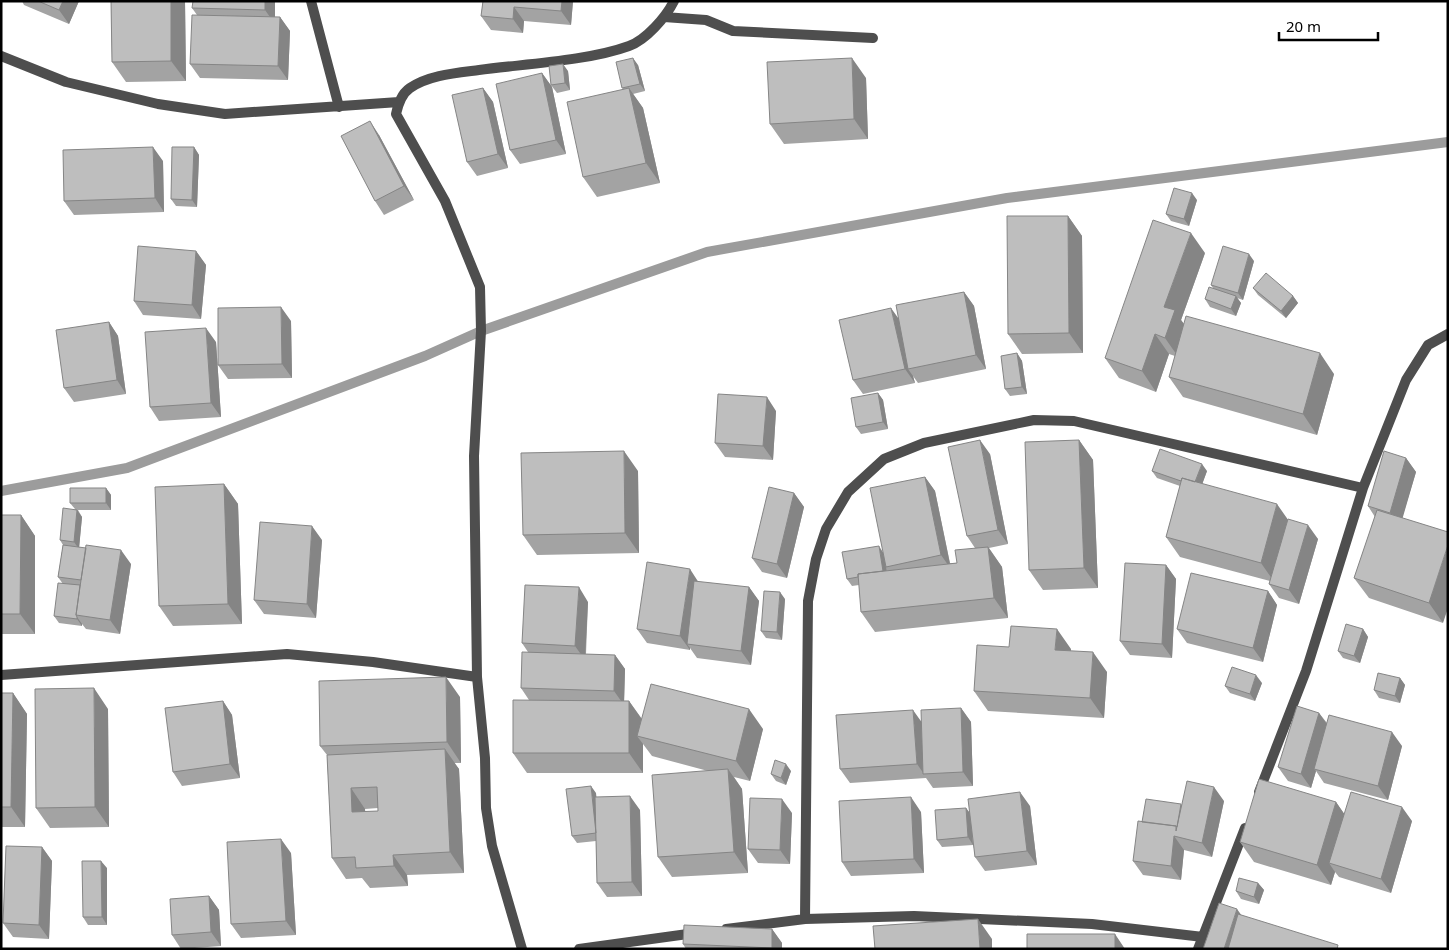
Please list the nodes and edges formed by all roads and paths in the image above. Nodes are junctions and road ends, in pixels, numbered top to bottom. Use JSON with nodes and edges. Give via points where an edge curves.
{"nodes":[{"id":1,"x":311,"y":1,"type":"edge"},
{"id":2,"x":674,"y":1,"type":"edge"},
{"id":3,"x":664,"y":17,"type":"junction"},
{"id":4,"x":873,"y":38,"type":"dead end"},
{"id":5,"x":1,"y":56,"type":"edge"},
{"id":6,"x":398,"y":102,"type":"junction"},
{"id":7,"x":340,"y":107,"type":"junction"},
{"id":8,"x":1448,"y":334,"type":"edge"},
{"id":9,"x":1363,"y":488,"type":"junction"},
{"id":10,"x":1,"y":675,"type":"edge"},
{"id":11,"x":477,"y":677,"type":"junction"},
{"id":12,"x":1256,"y":799,"type":"edge"},
{"id":13,"x":1249,"y":817,"type":"edge"},
{"id":14,"x":805,"y":919,"type":"junction"},
{"id":15,"x":1203,"y":937,"type":"junction"},
{"id":16,"x":522,"y":949,"type":"edge"},
{"id":17,"x":579,"y":949,"type":"edge"},
{"id":18,"x":1198,"y":949,"type":"edge"}],
"edges":[{"from":1,"to":7,"type":"street"},
{"from":2,"to":3,"type":"street"},
{"from":3,"to":4,"type":"street","via":[[706,20],[733,31]]},
{"from":3,"to":6,"type":"street","via":[[630,46],[593,55],[425,80],[408,89]]},
{"from":5,"to":7,"type":"street","via":[[66,82],[158,104],[225,114]]},
{"from":6,"to":7,"type":"street"},
{"from":6,"to":11,"type":"street","via":[[396,114],[445,202],[480,287],[481,331],[474,456]]},
{"from":8,"to":9,"type":"street","via":[[1428,345],[1406,380]]},
{"from":9,"to":12,"type":"street","via":[[1306,671]]},
{"from":9,"to":14,"type":"street","via":[[1074,421],[1034,420],[924,443],[884,459],[848,492],[826,529],[808,601]]},
{"from":10,"to":11,"type":"street","via":[[287,654]]},
{"from":11,"to":16,"type":"street","via":[[486,808],[492,846]]},
{"from":13,"to":15,"type":"street"},
{"from":14,"to":15,"type":"street","via":[[914,916],[1092,924]]},
{"from":14,"to":17,"type":"street"},
{"from":15,"to":18,"type":"street"}]}
